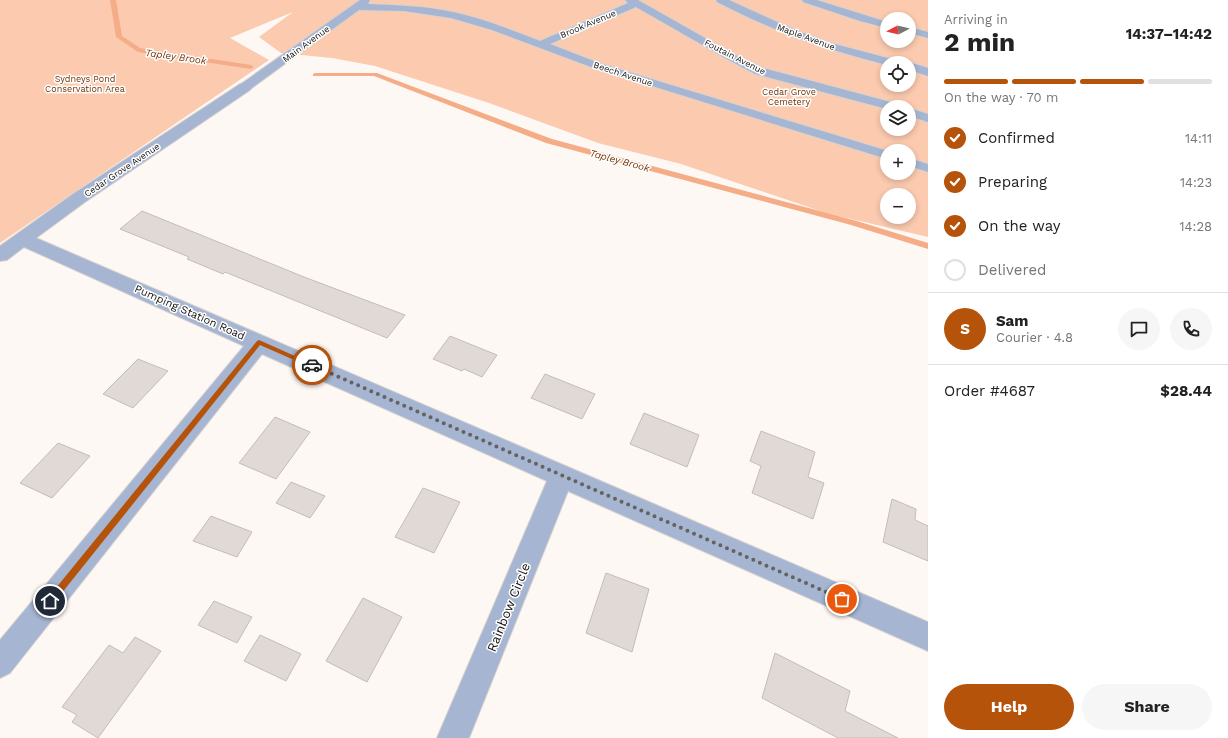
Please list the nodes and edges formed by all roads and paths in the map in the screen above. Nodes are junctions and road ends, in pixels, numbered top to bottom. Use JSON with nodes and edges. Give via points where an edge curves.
{"nodes":[{"id":1,"x":366,"y":0,"type":"edge"},
{"id":2,"x":721,"y":0,"type":"edge"},
{"id":3,"x":807,"y":0,"type":"edge"},
{"id":4,"x":633,"y":1,"type":"edge"},
{"id":5,"x":356,"y":7,"type":"junction"},
{"id":6,"x":880,"y":23,"type":"edge"},
{"id":7,"x":916,"y":32,"type":"edge"},
{"id":8,"x":928,"y":35,"type":"edge"},
{"id":9,"x":539,"y":44,"type":"junction"},
{"id":10,"x":880,"y":59,"type":"edge"},
{"id":11,"x":916,"y":68,"type":"edge"},
{"id":12,"x":928,"y":72,"type":"edge"},
{"id":13,"x":245,"y":87,"type":"joint"},
{"id":14,"x":880,"y":103,"type":"edge"},
{"id":15,"x":916,"y":114,"type":"edge"},
{"id":16,"x":928,"y":118,"type":"edge"},
{"id":17,"x":880,"y":153,"type":"edge"},
{"id":18,"x":916,"y":164,"type":"edge"},
{"id":19,"x":928,"y":168,"type":"edge"},
{"id":20,"x":22,"y":239,"type":"junction"},
{"id":21,"x":0,"y":255,"type":"edge"},
{"id":22,"x":259,"y":342,"type":"junction"},
{"id":23,"x":562,"y":476,"type":"junction"},
{"id":24,"x":928,"y":637,"type":"edge"},
{"id":25,"x":0,"y":663,"type":"edge"},
{"id":26,"x":453,"y":738,"type":"edge"}],
"edges":[{"from":1,"to":5,"type":"lane","name":"Main Avenue"},
{"from":2,"to":10,"type":"lane","name":"Maple Avenue","via":[[769,24],[808,39]]},
{"from":3,"to":6,"type":"lane"},
{"from":4,"to":9,"type":"lane","name":"Brook Avenue"},
{"from":4,"to":14,"type":"lane","name":"Foutain Avenue","via":[[759,71]]},
{"from":5,"to":9,"type":"lane","name":"Beech Avenue","via":[[404,8],[452,15]]},
{"from":5,"to":13,"type":"lane","name":"Main Avenue"},
{"from":7,"to":8,"type":"lane"},
{"from":9,"to":17,"type":"lane","name":"Beech Avenue","via":[[594,65]]},
{"from":11,"to":12,"type":"lane"},
{"from":13,"to":20,"type":"street","name":"Cedar Grove Avenue"},
{"from":15,"to":16,"type":"lane"},
{"from":18,"to":19,"type":"lane"},
{"from":20,"to":21,"type":"street","name":"Cedar Grove Avenue"},
{"from":20,"to":22,"type":"street","name":"Pumping Station Road"},
{"from":22,"to":23,"type":"street","name":"Pumping Station Road"},
{"from":22,"to":25,"type":"street"},
{"from":23,"to":24,"type":"street","name":"Pumping Station Road"},
{"from":23,"to":26,"type":"street","name":"Rainbow Circle"}]}
